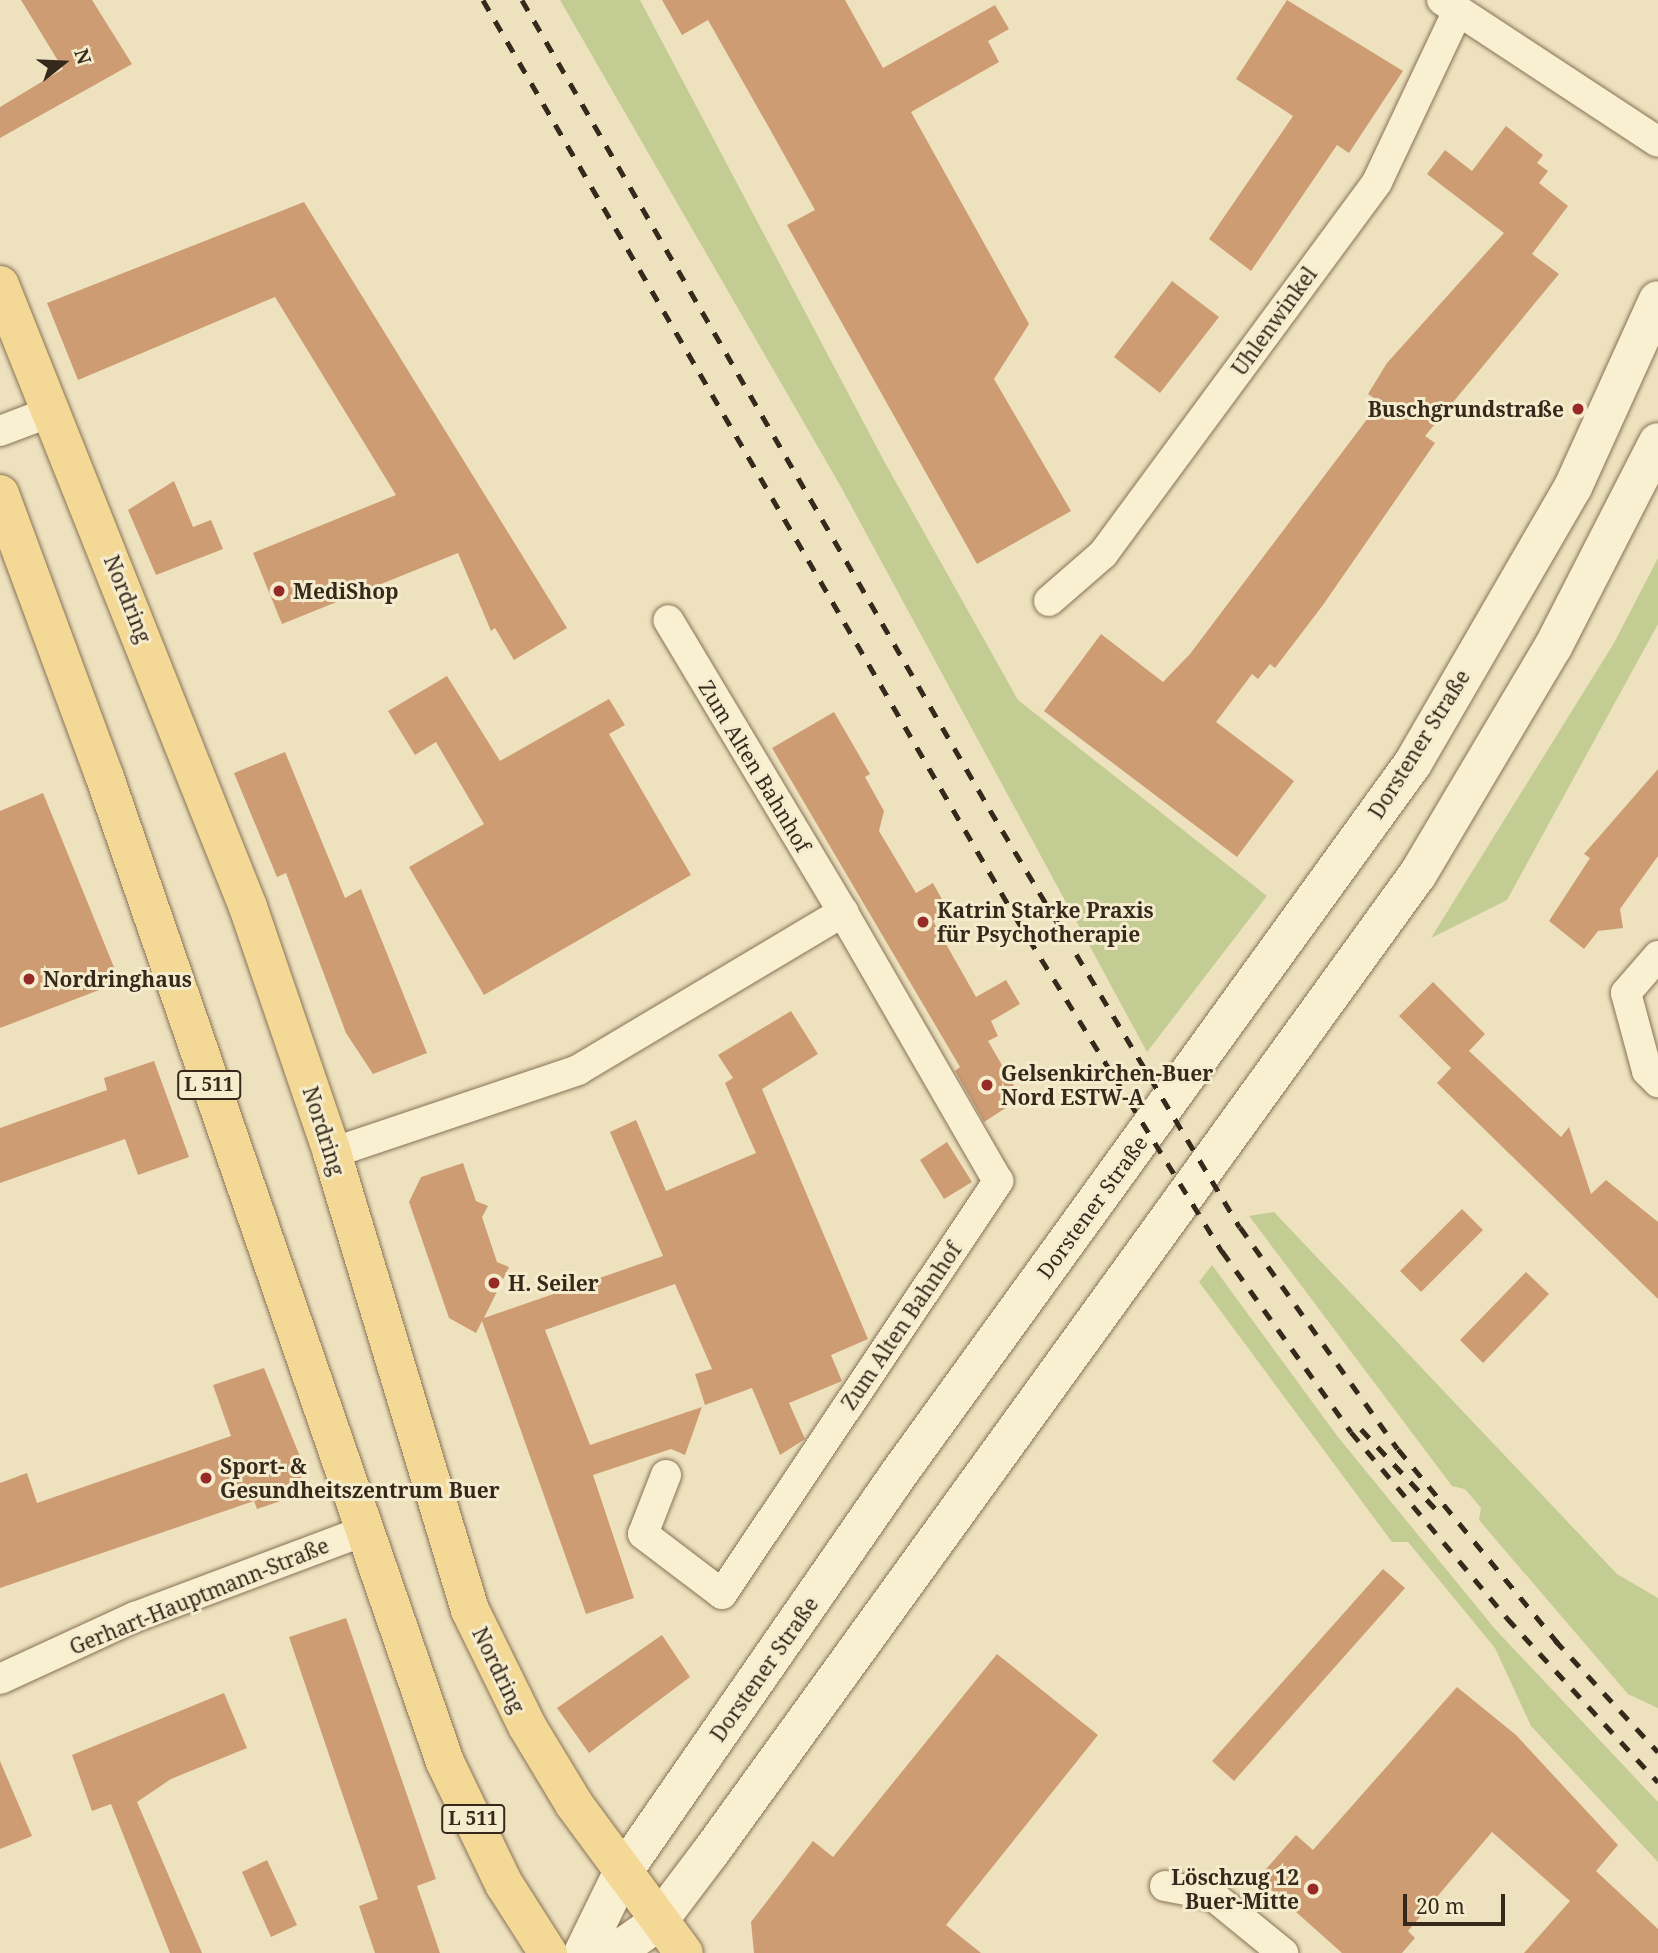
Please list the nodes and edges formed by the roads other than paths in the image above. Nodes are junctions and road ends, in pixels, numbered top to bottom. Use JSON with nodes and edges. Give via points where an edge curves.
{"nodes":[{"id":1,"x":1450,"y":6,"type":"edge"},
{"id":2,"x":1658,"y":142,"type":"edge"},
{"id":3,"x":0,"y":285,"type":"edge"},
{"id":4,"x":1658,"y":300,"type":"edge"},
{"id":5,"x":53,"y":411,"type":"junction"},
{"id":6,"x":0,"y":431,"type":"edge"},
{"id":7,"x":1658,"y":442,"type":"edge"},
{"id":8,"x":0,"y":494,"type":"edge"},
{"id":9,"x":1049,"y":601,"type":"dead end"},
{"id":10,"x":668,"y":620,"type":"dead end"},
{"id":11,"x":843,"y":912,"type":"junction"},
{"id":12,"x":1658,"y":956,"type":"edge"},
{"id":13,"x":1658,"y":1082,"type":"edge"},
{"id":14,"x":332,"y":1153,"type":"junction"},
{"id":15,"x":666,"y":1475,"type":"dead end"},
{"id":16,"x":361,"y":1532,"type":"junction"},
{"id":17,"x":0,"y":1679,"type":"edge"},
{"id":18,"x":621,"y":1875,"type":"junction"},
{"id":19,"x":1165,"y":1886,"type":"dead end"},
{"id":20,"x":657,"y":1923,"type":"junction"},
{"id":21,"x":548,"y":1953,"type":"edge"},
{"id":22,"x":583,"y":1953,"type":"edge"},
{"id":23,"x":614,"y":1953,"type":"edge"},
{"id":24,"x":684,"y":1953,"type":"edge"},
{"id":25,"x":1283,"y":1953,"type":"edge"}],
"edges":[{"from":1,"to":2,"type":"street"},
{"from":1,"to":9,"type":"street","name":"Uhlenwinkel","via":[[1377,182],[1103,554]]},
{"from":3,"to":5,"type":"main road","name":"Nordring"},
{"from":4,"to":18,"type":"main road","name":"Dorstener Straße","via":[[1573,487],[1413,763],[900,1472]]},
{"from":5,"to":6,"type":"street"},
{"from":5,"to":14,"type":"main road","name":"Nordring","via":[[248,907]]},
{"from":7,"to":20,"type":"main road","via":[[1553,647],[1418,874]]},
{"from":8,"to":16,"type":"main road","number":"L 511","via":[[104,775]]},
{"from":10,"to":11,"type":"street","name":"Zum Alten Bahnhof"},
{"from":11,"to":14,"type":"street","via":[[578,1070]]},
{"from":11,"to":15,"type":"street","name":"Zum Alten Bahnhof","via":[[998,1181],[723,1594],[643,1534]]},
{"from":12,"to":13,"type":"street","via":[[1626,993],[1647,1071]]},
{"from":14,"to":18,"type":"main road","name":"Nordring","via":[[470,1610],[527,1726]]},
{"from":16,"to":17,"type":"street","name":"Gerhart-Hauptmann-Straße","via":[[135,1617]]},
{"from":16,"to":21,"type":"main road","number":"L 511","via":[[445,1762],[504,1884]]},
{"from":18,"to":20,"type":"main road","name":"Nordring"},
{"from":18,"to":22,"type":"main road","name":"Dorstener Straße"},
{"from":19,"to":25,"type":"street","via":[[1212,1895]]},
{"from":20,"to":23,"type":"main road"},
{"from":20,"to":24,"type":"main road","name":"Nordring"}]}
